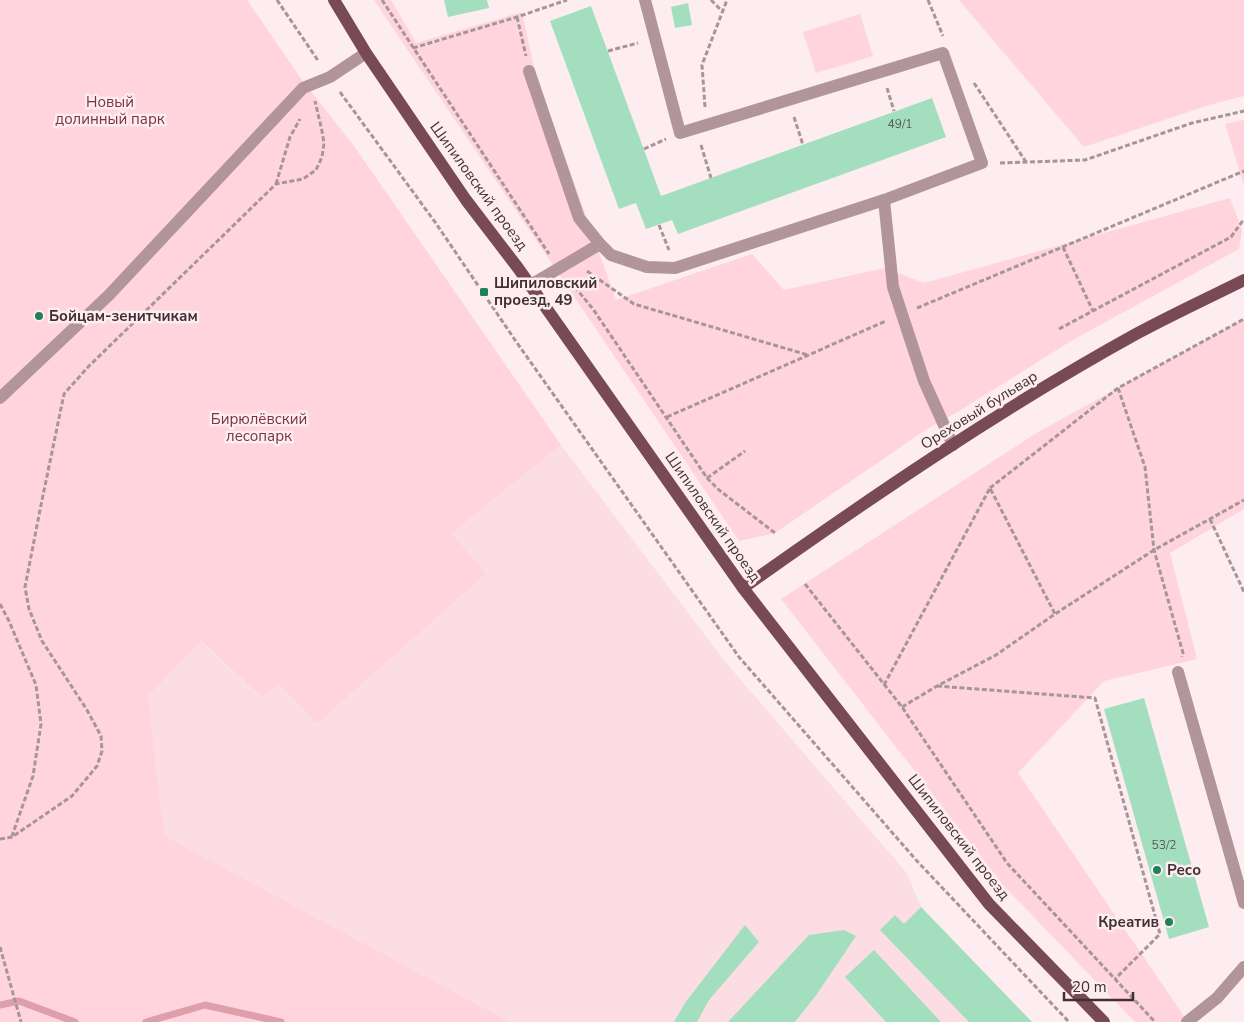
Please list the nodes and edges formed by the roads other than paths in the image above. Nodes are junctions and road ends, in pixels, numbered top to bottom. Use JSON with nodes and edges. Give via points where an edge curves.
{"nodes":[{"id":1,"x":334,"y":0,"type":"edge"},
{"id":2,"x":645,"y":0,"type":"edge"},
{"id":3,"x":366,"y":53,"type":"junction"},
{"id":4,"x":529,"y":71,"type":"road end"},
{"id":5,"x":884,"y":200,"type":"junction"},
{"id":6,"x":600,"y":244,"type":"junction"},
{"id":7,"x":1244,"y":280,"type":"edge"},
{"id":8,"x":529,"y":286,"type":"junction"},
{"id":9,"x":0,"y":398,"type":"edge"},
{"id":10,"x":953,"y":445,"type":"junction"},
{"id":11,"x":743,"y":588,"type":"junction"},
{"id":12,"x":1178,"y":672,"type":"dead end"},
{"id":13,"x":1244,"y":903,"type":"edge"},
{"id":14,"x":1244,"y":967,"type":"edge"},
{"id":15,"x":1104,"y":1022,"type":"edge"},
{"id":16,"x":1186,"y":1022,"type":"edge"}],
"edges":[{"from":1,"to":3,"type":"main road","name":"Шипиловский проезд"},
{"from":2,"to":5,"type":"lane","via":[[680,133],[943,53],[982,163]]},
{"from":3,"to":8,"type":"main road","name":"Шипиловский проезд"},
{"from":3,"to":9,"type":"lane","via":[[330,77],[303,88],[109,294]]},
{"from":4,"to":6,"type":"lane","via":[[579,218]]},
{"from":5,"to":6,"type":"lane","via":[[676,268],[647,267],[611,255]]},
{"from":5,"to":10,"type":"lane","via":[[893,287],[924,380]]},
{"from":6,"to":8,"type":"lane"},
{"from":7,"to":10,"type":"main road","name":"Ореховый бульвар","via":[[1136,334]]},
{"from":8,"to":11,"type":"main road","name":"Шипиловский проезд"},
{"from":10,"to":11,"type":"main road","name":"Ореховый бульвар"},
{"from":11,"to":15,"type":"main road","name":"Шипиловский проезд","via":[[989,904]]},
{"from":12,"to":13,"type":"lane"},
{"from":14,"to":16,"type":"lane","via":[[1217,998]]}]}
